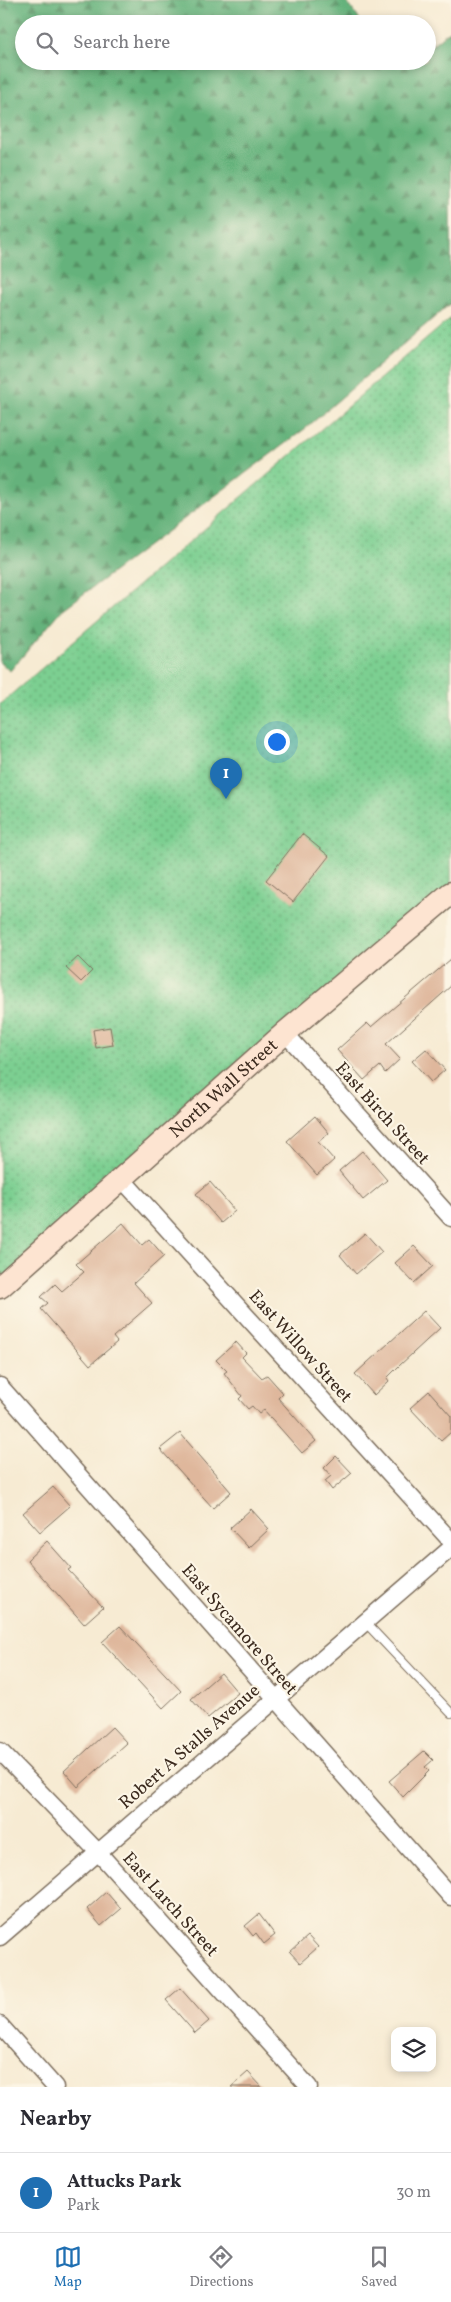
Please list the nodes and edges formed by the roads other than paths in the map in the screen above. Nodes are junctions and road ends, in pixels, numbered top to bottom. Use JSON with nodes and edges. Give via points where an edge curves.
{"nodes":[{"id":1,"x":451,"y":893,"type":"edge"},
{"id":2,"x":285,"y":1033,"type":"junction"},
{"id":3,"x":121,"y":1178,"type":"junction"},
{"id":4,"x":451,"y":1218,"type":"edge"},
{"id":5,"x":0,"y":1287,"type":"edge"},
{"id":6,"x":0,"y":1386,"type":"edge"},
{"id":7,"x":451,"y":1541,"type":"edge"},
{"id":8,"x":451,"y":1548,"type":"edge"},
{"id":9,"x":365,"y":1622,"type":"junction"},
{"id":10,"x":274,"y":1699,"type":"junction"},
{"id":11,"x":451,"y":1713,"type":"edge"},
{"id":12,"x":0,"y":1751,"type":"edge"},
{"id":13,"x":97,"y":1851,"type":"junction"},
{"id":14,"x":451,"y":1897,"type":"edge"},
{"id":15,"x":0,"y":1937,"type":"edge"},
{"id":16,"x":0,"y":2025,"type":"edge"},
{"id":17,"x":55,"y":2087,"type":"edge"},
{"id":18,"x":309,"y":2087,"type":"edge"}],
"edges":[{"from":1,"to":2,"type":"street","name":"North Wall Street"},
{"from":2,"to":3,"type":"street","name":"North Wall Street"},
{"from":2,"to":4,"type":"street","name":"East Birch Street"},
{"from":3,"to":5,"type":"street","name":"North Wall Street"},
{"from":3,"to":7,"type":"street","name":"East Willow Street"},
{"from":6,"to":10,"type":"street","name":"East Sycamore Street"},
{"from":8,"to":9,"type":"street","name":"Robert A Stalls Avenue"},
{"from":9,"to":10,"type":"street","name":"Robert A Stalls Avenue"},
{"from":9,"to":11,"type":"lane"},
{"from":10,"to":13,"type":"street","name":"Robert A Stalls Avenue"},
{"from":10,"to":14,"type":"street","name":"East Sycamore Street"},
{"from":12,"to":13,"type":"street","name":"East Larch Street"},
{"from":13,"to":15,"type":"street","name":"Robert A Stalls Avenue"},
{"from":13,"to":18,"type":"street","name":"East Larch Street"},
{"from":16,"to":17,"type":"street"}]}
